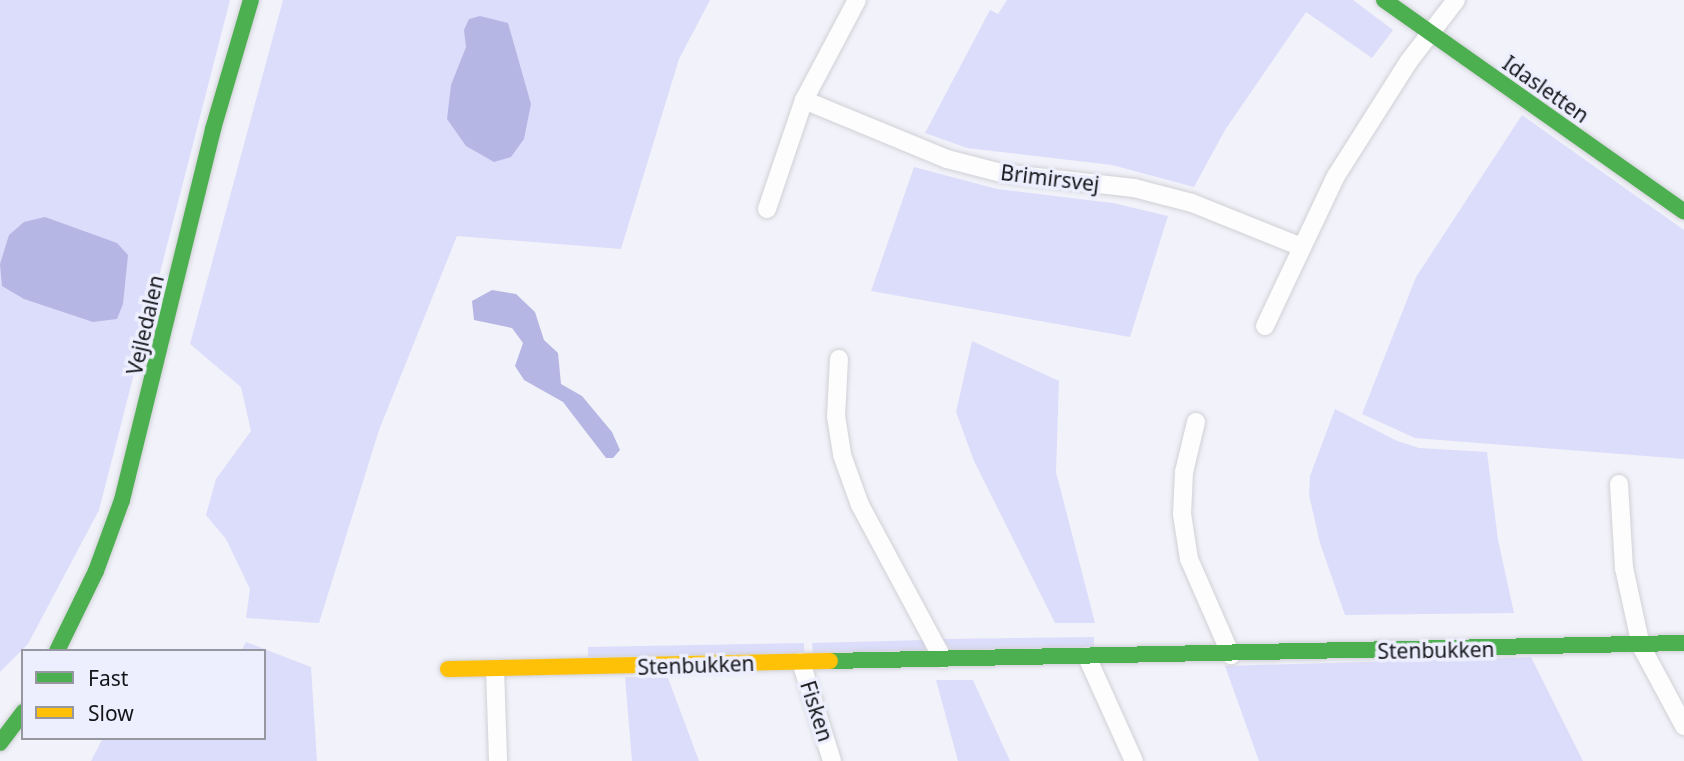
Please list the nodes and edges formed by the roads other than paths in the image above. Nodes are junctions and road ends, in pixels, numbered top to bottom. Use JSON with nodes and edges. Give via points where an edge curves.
{"nodes":[{"id":1,"x":251,"y":0,"type":"edge"},
{"id":2,"x":857,"y":0,"type":"edge"},
{"id":3,"x":1384,"y":0,"type":"edge"},
{"id":4,"x":1456,"y":0,"type":"edge"},
{"id":5,"x":1430,"y":33,"type":"junction"},
{"id":6,"x":804,"y":100,"type":"junction"},
{"id":7,"x":767,"y":209,"type":"dead end"},
{"id":8,"x":1684,"y":212,"type":"edge"},
{"id":9,"x":1299,"y":246,"type":"junction"},
{"id":10,"x":1265,"y":326,"type":"dead end"},
{"id":11,"x":839,"y":359,"type":"dead end"},
{"id":12,"x":1196,"y":422,"type":"dead end"},
{"id":13,"x":1619,"y":484,"type":"dead end"},
{"id":14,"x":1684,"y":643,"type":"edge"},
{"id":15,"x":1641,"y":646,"type":"junction"},
{"id":16,"x":58,"y":649,"type":"edge"},
{"id":17,"x":1231,"y":655,"type":"junction"},
{"id":18,"x":1087,"y":657,"type":"junction"},
{"id":19,"x":943,"y":659,"type":"junction"},
{"id":20,"x":800,"y":662,"type":"junction"},
{"id":21,"x":448,"y":669,"type":"dead end"},
{"id":22,"x":495,"y":669,"type":"junction"},
{"id":23,"x":21,"y":715,"type":"edge"},
{"id":24,"x":1684,"y":726,"type":"edge"},
{"id":25,"x":0,"y":743,"type":"edge"},
{"id":26,"x":498,"y":761,"type":"edge"},
{"id":27,"x":832,"y":761,"type":"edge"},
{"id":28,"x":1134,"y":761,"type":"edge"}],
"edges":[{"from":1,"to":16,"type":"street","name":"Vejledalen","via":[[213,129],[122,500],[96,571]]},
{"from":2,"to":6,"type":"street"},
{"from":3,"to":5,"type":"street","name":"Idasletten"},
{"from":4,"to":5,"type":"street"},
{"from":5,"to":8,"type":"street","name":"Idasletten"},
{"from":5,"to":9,"type":"street","via":[[1336,176]]},
{"from":6,"to":7,"type":"street"},
{"from":6,"to":9,"type":"street","name":"Brimirsvej","via":[[947,159],[1001,173],[1134,188],[1192,203]]},
{"from":9,"to":10,"type":"street"},
{"from":11,"to":19,"type":"street","via":[[836,416],[842,455],[860,505]]},
{"from":12,"to":17,"type":"street","via":[[1184,472],[1182,514],[1189,559]]},
{"from":13,"to":15,"type":"street","via":[[1624,568]]},
{"from":14,"to":15,"type":"street","name":"Stenbukken"},
{"from":15,"to":17,"type":"street","name":"Stenbukken"},
{"from":15,"to":24,"type":"street"},
{"from":17,"to":18,"type":"street","name":"Stenbukken"},
{"from":18,"to":19,"type":"street","name":"Stenbukken"},
{"from":18,"to":28,"type":"street"},
{"from":19,"to":20,"type":"street","name":"Stenbukken"},
{"from":20,"to":22,"type":"street","name":"Stenbukken"},
{"from":20,"to":27,"type":"street","name":"Fisken"},
{"from":21,"to":22,"type":"street","name":"Stenbukken"},
{"from":22,"to":26,"type":"street"},
{"from":23,"to":25,"type":"street"}]}
